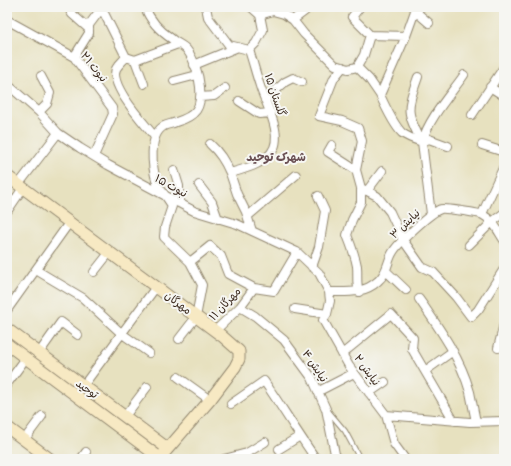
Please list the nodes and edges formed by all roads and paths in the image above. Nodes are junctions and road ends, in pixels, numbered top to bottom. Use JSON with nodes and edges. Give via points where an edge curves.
{"nodes":[{"id":1,"x":68,"y":7,"type":"edge"},
{"id":2,"x":145,"y":7,"type":"edge"},
{"id":3,"x":206,"y":7,"type":"edge"},
{"id":4,"x":302,"y":7,"type":"edge"},
{"id":5,"x":360,"y":7,"type":"edge"},
{"id":6,"x":101,"y":8,"type":"edge"},
{"id":7,"x":417,"y":8,"type":"edge"},
{"id":8,"x":256,"y":10,"type":"edge"},
{"id":9,"x":293,"y":20,"type":"junction"},
{"id":10,"x":7,"y":21,"type":"edge"},
{"id":11,"x":429,"y":23,"type":"dead end"},
{"id":12,"x":89,"y":29,"type":"junction"},
{"id":13,"x":370,"y":35,"type":"junction"},
{"id":14,"x":406,"y":36,"type":"junction"},
{"id":15,"x":178,"y":44,"type":"junction"},
{"id":16,"x":238,"y":47,"type":"junction"},
{"id":17,"x":249,"y":50,"type":"junction"},
{"id":18,"x":126,"y":57,"type":"junction"},
{"id":19,"x":74,"y":58,"type":"junction"},
{"id":20,"x":135,"y":60,"type":"junction"},
{"id":21,"x":194,"y":65,"type":"junction"},
{"id":22,"x":357,"y":66,"type":"junction"},
{"id":23,"x":504,"y":67,"type":"edge"},
{"id":24,"x":343,"y":68,"type":"junction"},
{"id":25,"x":464,"y":75,"type":"dead end"},
{"id":26,"x":42,"y":76,"type":"dead end"},
{"id":27,"x":197,"y":76,"type":"junction"},
{"id":28,"x":418,"y":77,"type":"dead end"},
{"id":29,"x":174,"y":81,"type":"dead end"},
{"id":30,"x":302,"y":82,"type":"dead end"},
{"id":31,"x":7,"y":84,"type":"edge"},
{"id":32,"x":144,"y":84,"type":"dead end"},
{"id":33,"x":490,"y":87,"type":"junction"},
{"id":34,"x":225,"y":88,"type":"dead end"},
{"id":35,"x":380,"y":95,"type":"junction"},
{"id":36,"x":504,"y":96,"type":"edge"},
{"id":37,"x":200,"y":97,"type":"junction"},
{"id":38,"x":265,"y":100,"type":"junction"},
{"id":39,"x":239,"y":101,"type":"dead end"},
{"id":40,"x":39,"y":112,"type":"junction"},
{"id":41,"x":271,"y":113,"type":"junction"},
{"id":42,"x":472,"y":115,"type":"dead end"},
{"id":43,"x":58,"y":133,"type":"junction"},
{"id":44,"x":155,"y":137,"type":"junction"},
{"id":45,"x":422,"y":142,"type":"junction"},
{"id":46,"x":210,"y":144,"type":"dead end"},
{"id":47,"x":332,"y":145,"type":"dead end"},
{"id":48,"x":482,"y":145,"type":"dead end"},
{"id":49,"x":448,"y":146,"type":"dead end"},
{"id":50,"x":504,"y":152,"type":"edge"},
{"id":51,"x":94,"y":156,"type":"junction"},
{"id":52,"x":504,"y":166,"type":"edge"},
{"id":53,"x":174,"y":170,"type":"dead end"},
{"id":54,"x":356,"y":170,"type":"junction"},
{"id":55,"x":382,"y":171,"type":"dead end"},
{"id":56,"x":230,"y":173,"type":"junction"},
{"id":57,"x":296,"y":175,"type":"dead end"},
{"id":58,"x":7,"y":176,"type":"edge"},
{"id":59,"x":199,"y":185,"type":"dead end"},
{"id":60,"x":20,"y":187,"type":"junction"},
{"id":61,"x":364,"y":190,"type":"junction"},
{"id":62,"x":167,"y":196,"type":"junction"},
{"id":63,"x":318,"y":196,"type":"dead end"},
{"id":64,"x":179,"y":203,"type":"junction"},
{"id":65,"x":8,"y":210,"type":"edge"},
{"id":66,"x":504,"y":213,"type":"edge"},
{"id":67,"x":431,"y":214,"type":"junction"},
{"id":68,"x":482,"y":214,"type":"junction"},
{"id":69,"x":248,"y":216,"type":"junction"},
{"id":70,"x":218,"y":218,"type":"junction"},
{"id":71,"x":492,"y":222,"type":"junction"},
{"id":72,"x":69,"y":223,"type":"junction"},
{"id":73,"x":252,"y":231,"type":"junction"},
{"id":74,"x":403,"y":240,"type":"junction"},
{"id":75,"x":504,"y":240,"type":"edge"},
{"id":76,"x":469,"y":245,"type":"dead end"},
{"id":77,"x":297,"y":252,"type":"junction"},
{"id":78,"x":109,"y":253,"type":"junction"},
{"id":79,"x":190,"y":262,"type":"junction"},
{"id":80,"x":312,"y":267,"type":"junction"},
{"id":81,"x":504,"y":269,"type":"edge"},
{"id":82,"x":36,"y":270,"type":"junction"},
{"id":83,"x":386,"y":271,"type":"junction"},
{"id":84,"x":94,"y":272,"type":"dead end"},
{"id":85,"x":156,"y":287,"type":"junction"},
{"id":86,"x":254,"y":288,"type":"junction"},
{"id":87,"x":406,"y":290,"type":"dead end"},
{"id":88,"x":329,"y":292,"type":"junction"},
{"id":89,"x":359,"y":292,"type":"junction"},
{"id":90,"x":419,"y":299,"type":"dead end"},
{"id":91,"x":240,"y":307,"type":"junction"},
{"id":92,"x":295,"y":308,"type":"dead end"},
{"id":93,"x":7,"y":310,"type":"edge"},
{"id":94,"x":327,"y":314,"type":"junction"},
{"id":95,"x":196,"y":317,"type":"junction"},
{"id":96,"x":504,"y":324,"type":"edge"},
{"id":97,"x":7,"y":329,"type":"edge"},
{"id":98,"x":215,"y":331,"type":"junction"},
{"id":99,"x":121,"y":333,"type":"junction"},
{"id":100,"x":78,"y":335,"type":"dead end"},
{"id":101,"x":179,"y":339,"type":"dead end"},
{"id":102,"x":7,"y":344,"type":"edge"},
{"id":103,"x":498,"y":348,"type":"edge"},
{"id":104,"x":453,"y":351,"type":"junction"},
{"id":105,"x":39,"y":353,"type":"junction"},
{"id":106,"x":149,"y":353,"type":"dead end"},
{"id":107,"x":342,"y":354,"type":"junction"},
{"id":108,"x":26,"y":358,"type":"junction"},
{"id":109,"x":425,"y":371,"type":"junction"},
{"id":110,"x":354,"y":374,"type":"junction"},
{"id":111,"x":178,"y":376,"type":"dead end"},
{"id":112,"x":385,"y":382,"type":"dead end"},
{"id":113,"x":7,"y":384,"type":"edge"},
{"id":114,"x":83,"y":386,"type":"junction"},
{"id":115,"x":147,"y":387,"type":"dead end"},
{"id":116,"x":319,"y":392,"type":"junction"},
{"id":117,"x":369,"y":393,"type":"junction"},
{"id":118,"x":210,"y":400,"type":"junction"},
{"id":119,"x":231,"y":404,"type":"dead end"},
{"id":120,"x":326,"y":409,"type":"junction"},
{"id":121,"x":386,"y":415,"type":"junction"},
{"id":122,"x":42,"y":416,"type":"dead end"},
{"id":123,"x":125,"y":416,"type":"junction"},
{"id":124,"x":454,"y":421,"type":"junction"},
{"id":125,"x":504,"y":421,"type":"edge"},
{"id":126,"x":476,"y":422,"type":"junction"},
{"id":127,"x":7,"y":427,"type":"edge"},
{"id":128,"x":300,"y":436,"type":"junction"},
{"id":129,"x":24,"y":440,"type":"junction"},
{"id":130,"x":265,"y":442,"type":"dead end"},
{"id":131,"x":167,"y":448,"type":"junction"},
{"id":132,"x":279,"y":449,"type":"dead end"},
{"id":133,"x":237,"y":457,"type":"edge"},
{"id":134,"x":50,"y":459,"type":"edge"},
{"id":135,"x":159,"y":459,"type":"edge"},
{"id":136,"x":224,"y":459,"type":"edge"},
{"id":137,"x":316,"y":459,"type":"edge"},
{"id":138,"x":336,"y":459,"type":"edge"},
{"id":139,"x":360,"y":459,"type":"edge"},
{"id":140,"x":405,"y":459,"type":"edge"}],
"edges":[{"from":1,"to":12,"type":"street"},
{"from":2,"to":15,"type":"street","via":[[159,29]]},
{"from":3,"to":16,"type":"street","via":[[208,17],[229,45]]},
{"from":4,"to":9,"type":"street","via":[[305,11]]},
{"from":5,"to":13,"type":"street","via":[[352,17]]},
{"from":6,"to":12,"type":"street"},
{"from":6,"to":18,"type":"street"},
{"from":7,"to":11,"type":"street"},
{"from":7,"to":14,"type":"street"},
{"from":8,"to":9,"type":"street","via":[[273,11]]},
{"from":8,"to":17,"type":"street","via":[[263,30]]},
{"from":9,"to":24,"type":"street","via":[[325,55]]},
{"from":10,"to":19,"type":"street","name":"نبوت ۲۱"},
{"from":12,"to":19,"type":"street"},
{"from":13,"to":14,"type":"street"},
{"from":13,"to":22,"type":"street","via":[[364,55]]},
{"from":14,"to":35,"type":"street"},
{"from":15,"to":20,"type":"street"},
{"from":15,"to":21,"type":"street","via":[[186,49]]},
{"from":16,"to":17,"type":"street"},
{"from":16,"to":21,"type":"street"},
{"from":17,"to":38,"type":"street","name":"گلستان ۱۵"},
{"from":18,"to":20,"type":"street"},
{"from":18,"to":44,"type":"street","via":[[116,70],[115,78],[122,96]]},
{"from":19,"to":51,"type":"street","name":"نبوت ۲۱","via":[[113,111]]},
{"from":20,"to":32,"type":"street"},
{"from":21,"to":27,"type":"street"},
{"from":22,"to":24,"type":"street"},
{"from":22,"to":35,"type":"street"},
{"from":23,"to":33,"type":"street"},
{"from":24,"to":54,"type":"street","via":[[334,78],[319,116],[358,128],[362,141]]},
{"from":25,"to":45,"type":"street","via":[[433,120]]},
{"from":26,"to":40,"type":"street","via":[[50,93],[47,104]]},
{"from":27,"to":29,"type":"street"},
{"from":27,"to":37,"type":"street"},
{"from":28,"to":45,"type":"street","via":[[409,103],[410,118]]},
{"from":30,"to":38,"type":"street","via":[[293,78]]},
{"from":31,"to":40,"type":"street","name":"نبوت ۱۵"},
{"from":33,"to":36,"type":"street"},
{"from":33,"to":42,"type":"street"},
{"from":34,"to":37,"type":"street","via":[[214,96]]},
{"from":35,"to":45,"type":"street","via":[[402,133]]},
{"from":37,"to":44,"type":"street","via":[[200,103],[192,116],[163,127]]},
{"from":38,"to":41,"type":"street","name":"گلستان ۱۵"},
{"from":39,"to":41,"type":"street","via":[[259,114]]},
{"from":40,"to":43,"type":"street","name":"نبوت ۱۵"},
{"from":41,"to":56,"type":"street","name":"گلستان ۱۵","via":[[276,137],[272,152],[259,163]]},
{"from":43,"to":51,"type":"street","name":"نبوت ۱۵"},
{"from":43,"to":60,"type":"street"},
{"from":44,"to":62,"type":"street","via":[[155,177]]},
{"from":45,"to":49,"type":"street","via":[[429,139]]},
{"from":45,"to":67,"type":"street"},
{"from":46,"to":56,"type":"street","via":[[219,152]]},
{"from":47,"to":54,"type":"street","via":[[328,152]]},
{"from":48,"to":50,"type":"street"},
{"from":51,"to":62,"type":"street","name":"نبوت ۱۵"},
{"from":52,"to":68,"type":"street"},
{"from":53,"to":64,"type":"street","via":[[179,186]]},
{"from":54,"to":61,"type":"street"},
{"from":55,"to":61,"type":"street"},
{"from":56,"to":69,"type":"street"},
{"from":57,"to":69,"type":"street"},
{"from":58,"to":60,"type":"street","name":"مهرگان"},
{"from":59,"to":70,"type":"street","via":[[212,202]]},
{"from":60,"to":65,"type":"street"},
{"from":60,"to":72,"type":"street","name":"مهرگان"},
{"from":61,"to":74,"type":"street","via":[[377,196],[390,212]]},
{"from":61,"to":89,"type":"street","via":[[347,235],[357,266]]},
{"from":62,"to":64,"type":"street","name":"نبوت ۱۵"},
{"from":62,"to":79,"type":"street","via":[[172,206],[164,237]]},
{"from":63,"to":80,"type":"street","via":[[325,211],[319,247]]},
{"from":64,"to":70,"type":"street","name":"نبوت ۱۵","via":[[194,211]]},
{"from":66,"to":71,"type":"street"},
{"from":67,"to":68,"type":"street","name":"نیایش ۳","via":[[441,209]]},
{"from":67,"to":74,"type":"street","name":"نیایش ۳"},
{"from":68,"to":71,"type":"street"},
{"from":69,"to":73,"type":"street"},
{"from":70,"to":73,"type":"street","name":"نبوت ۱۵"},
{"from":71,"to":75,"type":"street"},
{"from":71,"to":76,"type":"street"},
{"from":72,"to":78,"type":"street","name":"مهرگان"},
{"from":72,"to":82,"type":"street"},
{"from":73,"to":77,"type":"street","name":"نبوت ۱۵"},
{"from":74,"to":81,"type":"street","via":[[422,267],[433,272],[472,317]]},
{"from":74,"to":83,"type":"street","name":"نیایش ۳","via":[[393,252]]},
{"from":77,"to":80,"type":"street","name":"نبوت ۱۵"},
{"from":77,"to":86,"type":"street","name":"مهرگان ۱۱","via":[[274,291]]},
{"from":78,"to":84,"type":"street"},
{"from":78,"to":85,"type":"street","name":"مهرگان"},
{"from":79,"to":86,"type":"street","via":[[210,246],[221,256],[228,274]]},
{"from":79,"to":95,"type":"street","via":[[202,286]]},
{"from":80,"to":88,"type":"street","name":"نبوت ۱۵","via":[[319,273]]},
{"from":82,"to":93,"type":"street"},
{"from":82,"to":99,"type":"street","via":[[83,298]]},
{"from":83,"to":87,"type":"street"},
{"from":83,"to":89,"type":"street","name":"نیایش ۳","via":[[378,281]]},
{"from":85,"to":95,"type":"street","name":"مهرگان"},
{"from":85,"to":99,"type":"street"},
{"from":86,"to":91,"type":"street","name":"مهرگان ۱۱"},
{"from":88,"to":89,"type":"street"},
{"from":88,"to":94,"type":"street","name":"نیایش ۲"},
{"from":90,"to":104,"type":"street"},
{"from":91,"to":98,"type":"street","name":"مهرگان ۱۱"},
{"from":91,"to":116,"type":"street","name":"نیایش ۴","via":[[284,340],[312,378]]},
{"from":92,"to":94,"type":"street"},
{"from":94,"to":107,"type":"street","name":"نیایش ۲","via":[[323,320]]},
{"from":95,"to":98,"type":"street","name":"مهرگان"},
{"from":95,"to":101,"type":"street"},
{"from":96,"to":103,"type":"street"},
{"from":97,"to":105,"type":"street","name":"توحید"},
{"from":98,"to":118,"type":"street","name":"مهرگان","via":[[239,351],[239,359]]},
{"from":99,"to":106,"type":"street"},
{"from":99,"to":114,"type":"street"},
{"from":100,"to":105,"type":"street","via":[[61,322]]},
{"from":102,"to":108,"type":"street","name":"توحید"},
{"from":104,"to":109,"type":"street"},
{"from":104,"to":126,"type":"street","via":[[470,390]]},
{"from":105,"to":114,"type":"street","name":"توحید"},
{"from":107,"to":109,"type":"street","via":[[391,314],[413,338],[412,350]]},
{"from":107,"to":110,"type":"street","name":"نیایش ۲"},
{"from":108,"to":113,"type":"street"},
{"from":108,"to":135,"type":"street","name":"توحید"},
{"from":109,"to":124,"type":"street"},
{"from":110,"to":116,"type":"street"},
{"from":110,"to":117,"type":"street","name":"نیایش ۲"},
{"from":111,"to":118,"type":"street"},
{"from":112,"to":117,"type":"street"},
{"from":114,"to":123,"type":"street","name":"توحید"},
{"from":115,"to":123,"type":"street"},
{"from":116,"to":120,"type":"street","name":"نیایش ۴"},
{"from":117,"to":121,"type":"street","name":"نیایش ۲"},
{"from":118,"to":131,"type":"street","name":"مهرگان"},
{"from":119,"to":128,"type":"street","via":[[264,381]]},
{"from":120,"to":138,"type":"street","name":"نیایش ۴"},
{"from":120,"to":139,"type":"lane","via":[[345,431]]},
{"from":121,"to":124,"type":"street"},
{"from":121,"to":140,"type":"street","name":"نیایش ۲","via":[[394,444]]},
{"from":122,"to":129,"type":"street"},
{"from":123,"to":131,"type":"street","name":"توحید"},
{"from":124,"to":126,"type":"street"},
{"from":125,"to":126,"type":"street"},
{"from":127,"to":129,"type":"street"},
{"from":128,"to":132,"type":"street"},
{"from":128,"to":137,"type":"street"},
{"from":129,"to":134,"type":"street"},
{"from":130,"to":133,"type":"street"},
{"from":131,"to":135,"type":"street","name":"مهرگان"},
{"from":133,"to":136,"type":"street"}]}
